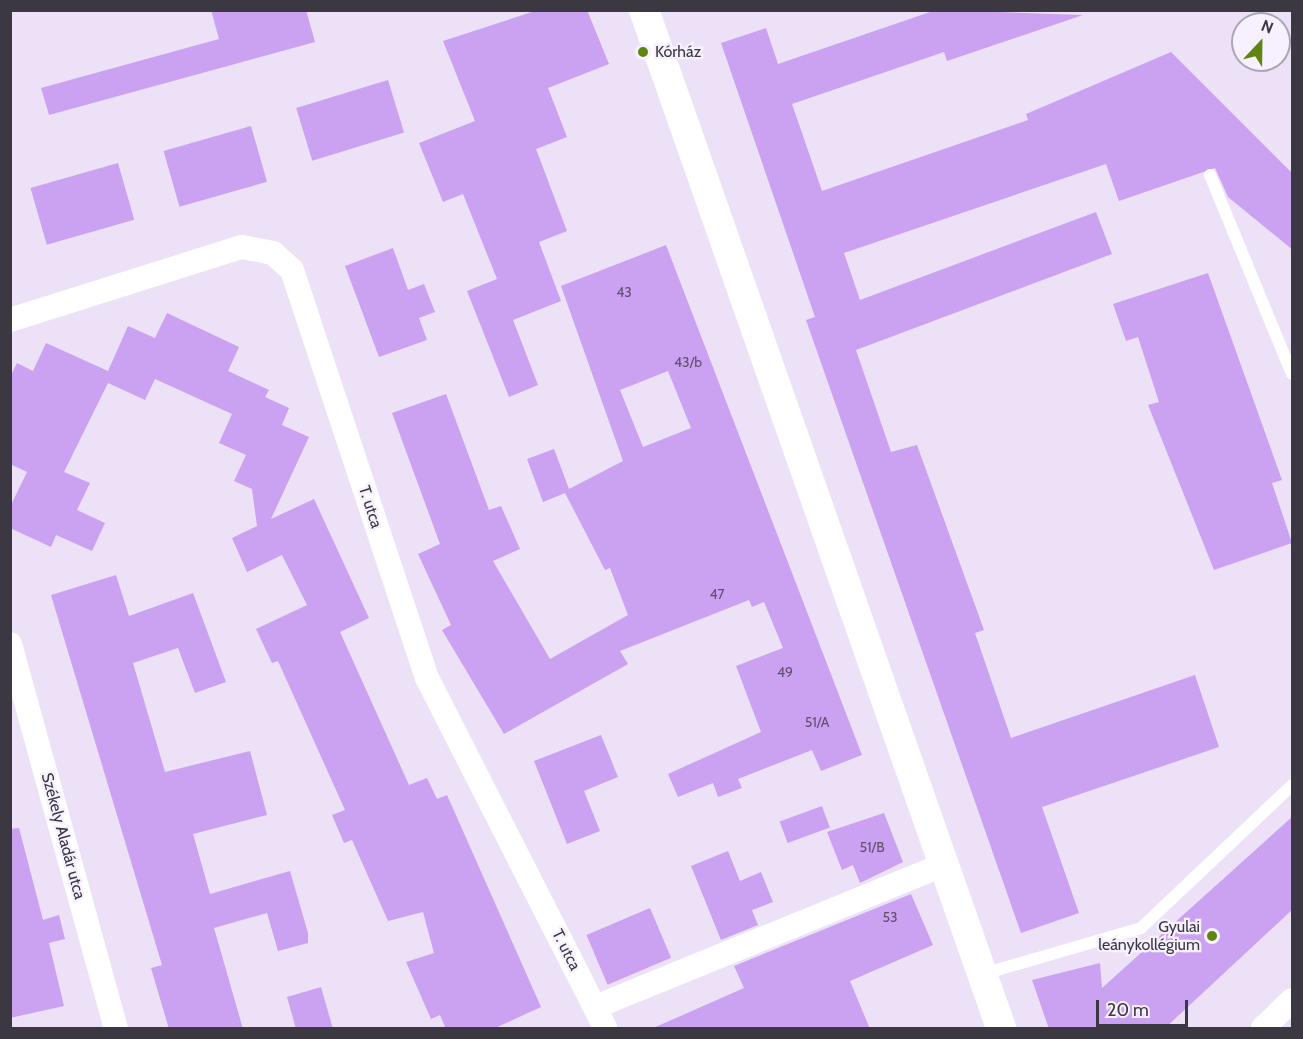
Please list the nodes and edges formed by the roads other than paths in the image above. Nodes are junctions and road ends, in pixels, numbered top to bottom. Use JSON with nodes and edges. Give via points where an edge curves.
{"nodes":[{"id":1,"x":644,"y":10,"type":"edge"},
{"id":2,"x":1210,"y":175,"type":"dead end"},
{"id":3,"x":10,"y":320,"type":"edge"},
{"id":4,"x":1293,"y":374,"type":"edge"},
{"id":5,"x":10,"y":644,"type":"edge"},
{"id":6,"x":1293,"y":785,"type":"edge"},
{"id":7,"x":943,"y":865,"type":"junction"},
{"id":8,"x":982,"y":974,"type":"junction"},
{"id":9,"x":1293,"y":1000,"type":"edge"},
{"id":10,"x":595,"y":1007,"type":"junction"},
{"id":11,"x":116,"y":1029,"type":"edge"},
{"id":12,"x":605,"y":1029,"type":"edge"},
{"id":13,"x":1002,"y":1029,"type":"edge"},
{"id":14,"x":1263,"y":1029,"type":"edge"}],
"edges":[{"from":1,"to":7,"type":"street"},
{"from":2,"to":4,"type":"lane"},
{"from":3,"to":10,"type":"street","name":"T. utca","via":[[242,247],[273,253],[292,270],[427,678]]},
{"from":5,"to":11,"type":"street","name":"Székely Aladár utca"},
{"from":6,"to":8,"type":"lane","via":[[1141,928]]},
{"from":7,"to":8,"type":"street"},
{"from":7,"to":10,"type":"street"},
{"from":8,"to":13,"type":"street"},
{"from":9,"to":14,"type":"street"},
{"from":10,"to":12,"type":"street","name":"T. utca"}]}
